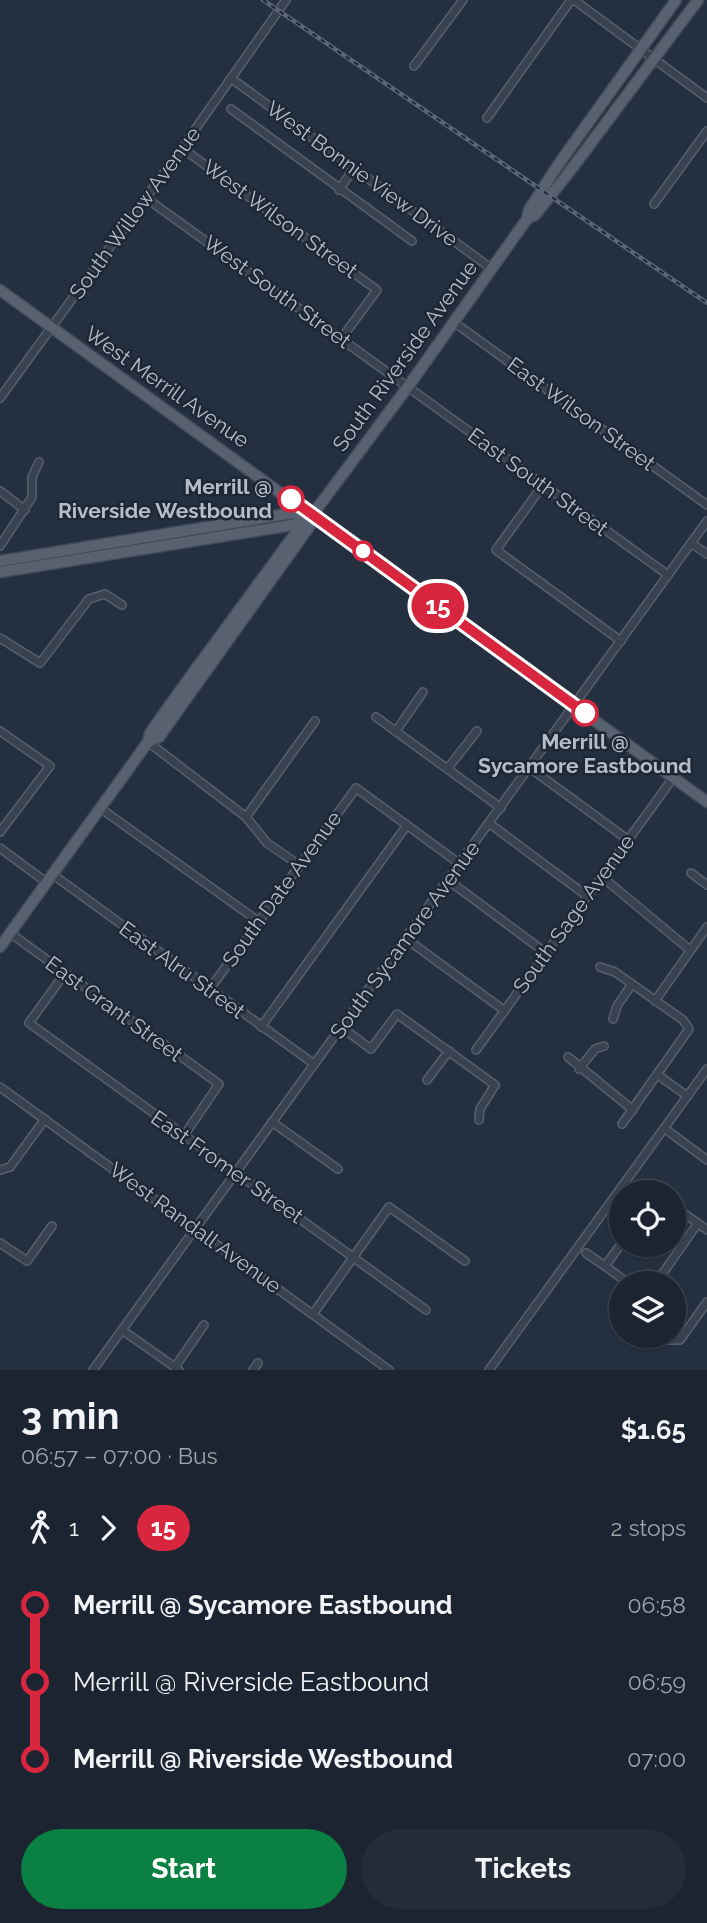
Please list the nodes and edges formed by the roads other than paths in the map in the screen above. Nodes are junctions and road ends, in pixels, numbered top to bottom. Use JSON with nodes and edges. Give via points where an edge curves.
{"nodes":[{"id":1,"x":286,"y":0,"type":"edge"},
{"id":2,"x":291,"y":0,"type":"edge"},
{"id":3,"x":463,"y":0,"type":"edge"},
{"id":4,"x":573,"y":0,"type":"edge"},
{"id":5,"x":676,"y":0,"type":"edge"},
{"id":6,"x":698,"y":0,"type":"edge"},
{"id":7,"x":269,"y":27,"type":"junction"},
{"id":8,"x":641,"y":48,"type":"junction"},
{"id":9,"x":656,"y":60,"type":"junction"},
{"id":10,"x":414,"y":66,"type":"dead end"},
{"id":11,"x":232,"y":79,"type":"junction"},
{"id":12,"x":707,"y":98,"type":"edge"},
{"id":13,"x":231,"y":109,"type":"dead end"},
{"id":14,"x":487,"y":118,"type":"dead end"},
{"id":15,"x":707,"y":131,"type":"edge"},
{"id":16,"x":182,"y":148,"type":"junction"},
{"id":17,"x":354,"y":168,"type":"junction"},
{"id":18,"x":339,"y":190,"type":"junction"},
{"id":19,"x":146,"y":198,"type":"junction"},
{"id":20,"x":654,"y":204,"type":"dead end"},
{"id":21,"x":527,"y":219,"type":"junction"},
{"id":22,"x":412,"y":242,"type":"dead end"},
{"id":23,"x":492,"y":269,"type":"junction"},
{"id":24,"x":0,"y":290,"type":"edge"},
{"id":25,"x":455,"y":323,"type":"junction"},
{"id":26,"x":51,"y":328,"type":"junction"},
{"id":27,"x":341,"y":339,"type":"junction"},
{"id":28,"x":407,"y":388,"type":"junction"},
{"id":29,"x":0,"y":398,"type":"edge"},
{"id":30,"x":40,"y":463,"type":"dead end"},
{"id":31,"x":543,"y":485,"type":"junction"},
{"id":32,"x":0,"y":491,"type":"edge"},
{"id":33,"x":707,"y":505,"type":"edge"},
{"id":34,"x":25,"y":510,"type":"junction"},
{"id":35,"x":313,"y":514,"type":"junction"},
{"id":36,"x":707,"y":521,"type":"edge"},
{"id":37,"x":273,"y":528,"type":"junction"},
{"id":38,"x":290,"y":539,"type":"junction"},
{"id":39,"x":691,"y":543,"type":"junction"},
{"id":40,"x":0,"y":546,"type":"edge"},
{"id":41,"x":707,"y":554,"type":"edge"},
{"id":42,"x":0,"y":561,"type":"edge"},
{"id":43,"x":0,"y":572,"type":"edge"},
{"id":44,"x":668,"y":575,"type":"junction"},
{"id":45,"x":122,"y":605,"type":"dead end"},
{"id":46,"x":0,"y":638,"type":"edge"},
{"id":47,"x":621,"y":641,"type":"junction"},
{"id":48,"x":423,"y":692,"type":"dead end"},
{"id":49,"x":574,"y":706,"type":"junction"},
{"id":50,"x":376,"y":716,"type":"dead end"},
{"id":51,"x":315,"y":721,"type":"dead end"},
{"id":52,"x":0,"y":731,"type":"edge"},
{"id":53,"x":396,"y":731,"type":"junction"},
{"id":54,"x":477,"y":731,"type":"dead end"},
{"id":55,"x":148,"y":742,"type":"junction"},
{"id":56,"x":448,"y":768,"type":"junction"},
{"id":57,"x":530,"y":768,"type":"junction"},
{"id":58,"x":673,"y":778,"type":"junction"},
{"id":59,"x":707,"y":802,"type":"edge"},
{"id":60,"x":100,"y":808,"type":"junction"},
{"id":61,"x":501,"y":808,"type":"junction"},
{"id":62,"x":246,"y":817,"type":"junction"},
{"id":63,"x":489,"y":824,"type":"junction"},
{"id":64,"x":407,"y":825,"type":"junction"},
{"id":65,"x":0,"y":832,"type":"edge"},
{"id":66,"x":627,"y":839,"type":"junction"},
{"id":67,"x":0,"y":848,"type":"edge"},
{"id":68,"x":460,"y":864,"type":"junction"},
{"id":69,"x":299,"y":865,"type":"junction"},
{"id":70,"x":691,"y":873,"type":"dead end"},
{"id":71,"x":601,"y":876,"type":"junction"},
{"id":72,"x":49,"y":878,"type":"junction"},
{"id":73,"x":448,"y":880,"type":"junction"},
{"id":74,"x":707,"y":886,"type":"edge"},
{"id":75,"x":587,"y":896,"type":"junction"},
{"id":76,"x":258,"y":921,"type":"junction"},
{"id":77,"x":707,"y":927,"type":"edge"},
{"id":78,"x":10,"y":933,"type":"junction"},
{"id":79,"x":405,"y":938,"type":"junction"},
{"id":80,"x":0,"y":947,"type":"edge"},
{"id":81,"x":690,"y":950,"type":"junction"},
{"id":82,"x":546,"y":953,"type":"junction"},
{"id":83,"x":600,"y":967,"type":"dead end"},
{"id":84,"x":65,"y":974,"type":"junction"},
{"id":85,"x":632,"y":984,"type":"junction"},
{"id":86,"x":209,"y":990,"type":"junction"},
{"id":87,"x":655,"y":1001,"type":"junction"},
{"id":88,"x":505,"y":1011,"type":"junction"},
{"id":89,"x":613,"y":1019,"type":"dead end"},
{"id":90,"x":261,"y":1027,"type":"junction"},
{"id":91,"x":341,"y":1027,"type":"junction"},
{"id":92,"x":604,"y":1046,"type":"dead end"},
{"id":93,"x":476,"y":1050,"type":"dead end"},
{"id":94,"x":449,"y":1051,"type":"junction"},
{"id":95,"x":568,"y":1057,"type":"dead end"},
{"id":96,"x":314,"y":1065,"type":"junction"},
{"id":97,"x":579,"y":1069,"type":"junction"},
{"id":98,"x":707,"y":1069,"type":"edge"},
{"id":99,"x":658,"y":1075,"type":"junction"},
{"id":100,"x":427,"y":1080,"type":"dead end"},
{"id":101,"x":0,"y":1087,"type":"edge"},
{"id":102,"x":687,"y":1096,"type":"junction"},
{"id":103,"x":633,"y":1110,"type":"junction"},
{"id":104,"x":45,"y":1119,"type":"junction"},
{"id":105,"x":479,"y":1120,"type":"dead end"},
{"id":106,"x":272,"y":1122,"type":"junction"},
{"id":107,"x":622,"y":1124,"type":"dead end"},
{"id":108,"x":664,"y":1129,"type":"junction"},
{"id":109,"x":183,"y":1137,"type":"junction"},
{"id":110,"x":707,"y":1160,"type":"edge"},
{"id":111,"x":0,"y":1170,"type":"edge"},
{"id":112,"x":338,"y":1170,"type":"dead end"},
{"id":113,"x":235,"y":1174,"type":"junction"},
{"id":114,"x":637,"y":1180,"type":"edge"},
{"id":115,"x":686,"y":1214,"type":"edge"},
{"id":116,"x":698,"y":1223,"type":"junction"},
{"id":117,"x":52,"y":1226,"type":"dead end"},
{"id":118,"x":609,"y":1226,"type":"edge"},
{"id":119,"x":195,"y":1227,"type":"junction"},
{"id":120,"x":707,"y":1230,"type":"edge"},
{"id":121,"x":0,"y":1242,"type":"edge"},
{"id":122,"x":586,"y":1253,"type":"dead end"},
{"id":123,"x":354,"y":1256,"type":"junction"},
{"id":124,"x":612,"y":1257,"type":"edge"},
{"id":125,"x":465,"y":1261,"type":"dead end"},
{"id":126,"x":605,"y":1266,"type":"junction"},
{"id":127,"x":612,"y":1271,"type":"edge"},
{"id":128,"x":664,"y":1271,"type":"edge"},
{"id":129,"x":707,"y":1302,"type":"edge"},
{"id":130,"x":426,"y":1310,"type":"dead end"},
{"id":131,"x":313,"y":1314,"type":"junction"},
{"id":132,"x":204,"y":1325,"type":"dead end"},
{"id":133,"x":122,"y":1330,"type":"junction"},
{"id":134,"x":686,"y":1332,"type":"edge"},
{"id":135,"x":177,"y":1369,"type":"edge"},
{"id":136,"x":93,"y":1370,"type":"edge"},
{"id":137,"x":390,"y":1370,"type":"edge"},
{"id":138,"x":489,"y":1370,"type":"edge"}],
"edges":[{"from":1,"to":7,"type":"street","name":"South Willow Avenue"},
{"from":2,"to":7,"type":"street","name":"South Willow Avenue"},
{"from":3,"to":10,"type":"street"},
{"from":4,"to":8,"type":"street"},
{"from":4,"to":14,"type":"street"},
{"from":5,"to":8,"type":"main road","name":"South Riverside Avenue"},
{"from":6,"to":9,"type":"main road","name":"South Riverside Avenue"},
{"from":7,"to":11,"type":"street","name":"South Willow Avenue"},
{"from":8,"to":9,"type":"street"},
{"from":8,"to":21,"type":"main road","name":"South Riverside Avenue","via":[[558,165]]},
{"from":9,"to":12,"type":"street"},
{"from":9,"to":21,"type":"main road","name":"South Riverside Avenue","via":[[535,215]]},
{"from":11,"to":16,"type":"street","name":"South Willow Avenue"},
{"from":11,"to":17,"type":"street","name":"West Bonnie View Drive"},
{"from":13,"to":18,"type":"street"},
{"from":15,"to":20,"type":"street"},
{"from":16,"to":19,"type":"street","name":"South Willow Avenue"},
{"from":16,"to":27,"type":"street","name":"West Wilson Street","via":[[377,290]]},
{"from":17,"to":18,"type":"street"},
{"from":17,"to":23,"type":"street","name":"West Bonnie View Drive"},
{"from":18,"to":22,"type":"street"},
{"from":19,"to":26,"type":"street","name":"South Willow Avenue"},
{"from":19,"to":27,"type":"street","name":"West South Street"},
{"from":21,"to":23,"type":"main road","name":"South Riverside Avenue"},
{"from":23,"to":25,"type":"main road","name":"South Riverside Avenue"},
{"from":24,"to":26,"type":"main road","name":"West Merrill Avenue"},
{"from":25,"to":28,"type":"main road","name":"South Riverside Avenue"},
{"from":25,"to":33,"type":"street","name":"East Wilson Street"},
{"from":26,"to":29,"type":"street","name":"South Willow Avenue"},
{"from":26,"to":35,"type":"main road","name":"West Merrill Avenue"},
{"from":27,"to":28,"type":"street","name":"West South Street"},
{"from":28,"to":31,"type":"street","name":"East South Street"},
{"from":28,"to":35,"type":"main road","name":"South Riverside Avenue"},
{"from":30,"to":34,"type":"street"},
{"from":31,"to":44,"type":"street","name":"East South Street"},
{"from":31,"to":47,"type":"street","via":[[496,550]]},
{"from":32,"to":34,"type":"street"},
{"from":34,"to":40,"type":"street"},
{"from":35,"to":37,"type":"main road","via":[[293,525]]},
{"from":35,"to":38,"type":"main road","name":"South Riverside Avenue"},
{"from":35,"to":42,"type":"main road","via":[[293,513]]},
{"from":35,"to":49,"type":"main road","name":"West Merrill Avenue"},
{"from":35,"to":55,"type":"main road","name":"South Riverside Avenue","via":[[309,527],[250,612],[159,737]]},
{"from":36,"to":39,"type":"street","name":"South Sycamore Avenue"},
{"from":37,"to":38,"type":"main road"},
{"from":37,"to":43,"type":"main road"},
{"from":38,"to":55,"type":"main road","name":"South Riverside Avenue","via":[[150,733]]},
{"from":39,"to":41,"type":"street"},
{"from":39,"to":44,"type":"street","name":"South Sycamore Avenue"},
{"from":44,"to":47,"type":"street","name":"South Sycamore Avenue"},
{"from":45,"to":46,"type":"street","via":[[108,595],[89,599],[40,663]]},
{"from":47,"to":49,"type":"street","name":"South Sycamore Avenue"},
{"from":48,"to":53,"type":"street"},
{"from":49,"to":57,"type":"street","name":"South Sycamore Avenue"},
{"from":49,"to":58,"type":"main road","name":"West Merrill Avenue"},
{"from":50,"to":53,"type":"street"},
{"from":51,"to":62,"type":"street"},
{"from":52,"to":65,"type":"street","via":[[50,766]]},
{"from":53,"to":56,"type":"street"},
{"from":54,"to":56,"type":"street"},
{"from":55,"to":60,"type":"main road","name":"South Riverside Avenue"},
{"from":55,"to":62,"type":"street"},
{"from":56,"to":61,"type":"street"},
{"from":57,"to":61,"type":"street","name":"South Sycamore Avenue"},
{"from":57,"to":66,"type":"street"},
{"from":58,"to":59,"type":"main road","name":"West Merrill Avenue"},
{"from":58,"to":66,"type":"street","name":"South Sage Avenue"},
{"from":60,"to":72,"type":"main road","name":"South Riverside Avenue"},
{"from":60,"to":76,"type":"street"},
{"from":61,"to":63,"type":"street","name":"South Sycamore Avenue"},
{"from":62,"to":69,"type":"street","via":[[267,843]]},
{"from":63,"to":68,"type":"street","name":"South Sycamore Avenue"},
{"from":63,"to":75,"type":"street"},
{"from":64,"to":68,"type":"street"},
{"from":64,"to":69,"type":"street","name":"South Date Avenue","via":[[356,788]]},
{"from":64,"to":90,"type":"street"},
{"from":66,"to":71,"type":"street","name":"South Sage Avenue"},
{"from":67,"to":72,"type":"street","name":"East Alru Street"},
{"from":68,"to":73,"type":"street","name":"South Sycamore Avenue"},
{"from":69,"to":76,"type":"street","name":"South Date Avenue"},
{"from":70,"to":74,"type":"street"},
{"from":71,"to":75,"type":"street","name":"South Sage Avenue"},
{"from":71,"to":81,"type":"street"},
{"from":72,"to":78,"type":"main road","name":"South Riverside Avenue"},
{"from":72,"to":86,"type":"street","name":"East Alru Street"},
{"from":73,"to":79,"type":"street","name":"South Sycamore Avenue"},
{"from":73,"to":82,"type":"street"},
{"from":75,"to":82,"type":"street","name":"South Sage Avenue"},
{"from":76,"to":86,"type":"street","name":"South Date Avenue"},
{"from":77,"to":81,"type":"street"},
{"from":78,"to":80,"type":"main road","name":"South Riverside Avenue"},
{"from":78,"to":84,"type":"street","name":"East Grant Street"},
{"from":79,"to":88,"type":"street"},
{"from":79,"to":91,"type":"street","name":"South Sycamore Avenue"},
{"from":81,"to":87,"type":"street"},
{"from":82,"to":88,"type":"street","name":"South Sage Avenue"},
{"from":83,"to":85,"type":"street"},
{"from":84,"to":109,"type":"street","name":"East Fromer Street","via":[[29,1023]]},
{"from":84,"to":109,"type":"street","name":"East Grant Street","via":[[219,1084]]},
{"from":85,"to":87,"type":"street"},
{"from":85,"to":89,"type":"street"},
{"from":86,"to":90,"type":"street","name":"East Alru Street"},
{"from":87,"to":99,"type":"street","via":[[689,1029]]},
{"from":88,"to":93,"type":"street","name":"South Sage Avenue"},
{"from":90,"to":96,"type":"street","name":"East Alru Street"},
{"from":91,"to":94,"type":"street","via":[[371,1049],[397,1014]]},
{"from":91,"to":96,"type":"street","name":"South Sycamore Avenue"},
{"from":92,"to":97,"type":"street","via":[[595,1049]]},
{"from":94,"to":100,"type":"street"},
{"from":94,"to":105,"type":"street","via":[[495,1085],[480,1109]]},
{"from":95,"to":97,"type":"street"},
{"from":96,"to":106,"type":"street","name":"South Sycamore Avenue"},
{"from":97,"to":103,"type":"street"},
{"from":98,"to":102,"type":"street"},
{"from":99,"to":102,"type":"street"},
{"from":99,"to":103,"type":"street"},
{"from":101,"to":104,"type":"street","name":"West Randall Avenue"},
{"from":102,"to":108,"type":"street"},
{"from":103,"to":107,"type":"street"},
{"from":104,"to":111,"type":"street","via":[[10,1167]]},
{"from":104,"to":119,"type":"street","name":"West Randall Avenue"},
{"from":106,"to":112,"type":"street"},
{"from":106,"to":113,"type":"street","name":"South Sycamore Avenue"},
{"from":108,"to":110,"type":"street"},
{"from":108,"to":114,"type":"street"},
{"from":109,"to":113,"type":"street","name":"East Fromer Street"},
{"from":113,"to":119,"type":"street","name":"South Sycamore Avenue"},
{"from":113,"to":123,"type":"street","name":"East Fromer Street"},
{"from":115,"to":116,"type":"street"},
{"from":116,"to":120,"type":"street"},
{"from":116,"to":128,"type":"street"},
{"from":117,"to":121,"type":"street","via":[[27,1261]]},
{"from":118,"to":138,"type":"street"},
{"from":119,"to":131,"type":"street","name":"West Randall Avenue"},
{"from":119,"to":133,"type":"street","name":"South Sycamore Avenue"},
{"from":122,"to":126,"type":"street"},
{"from":123,"to":125,"type":"street","via":[[389,1207]]},
{"from":123,"to":130,"type":"street","name":"East Fromer Street"},
{"from":123,"to":131,"type":"street"},
{"from":124,"to":126,"type":"street"},
{"from":126,"to":127,"type":"street"},
{"from":129,"to":134,"type":"street"},
{"from":131,"to":137,"type":"street","name":"West Randall Avenue"},
{"from":132,"to":135,"type":"street"},
{"from":133,"to":135,"type":"street"},
{"from":133,"to":136,"type":"street","name":"South Sycamore Avenue"}]}
